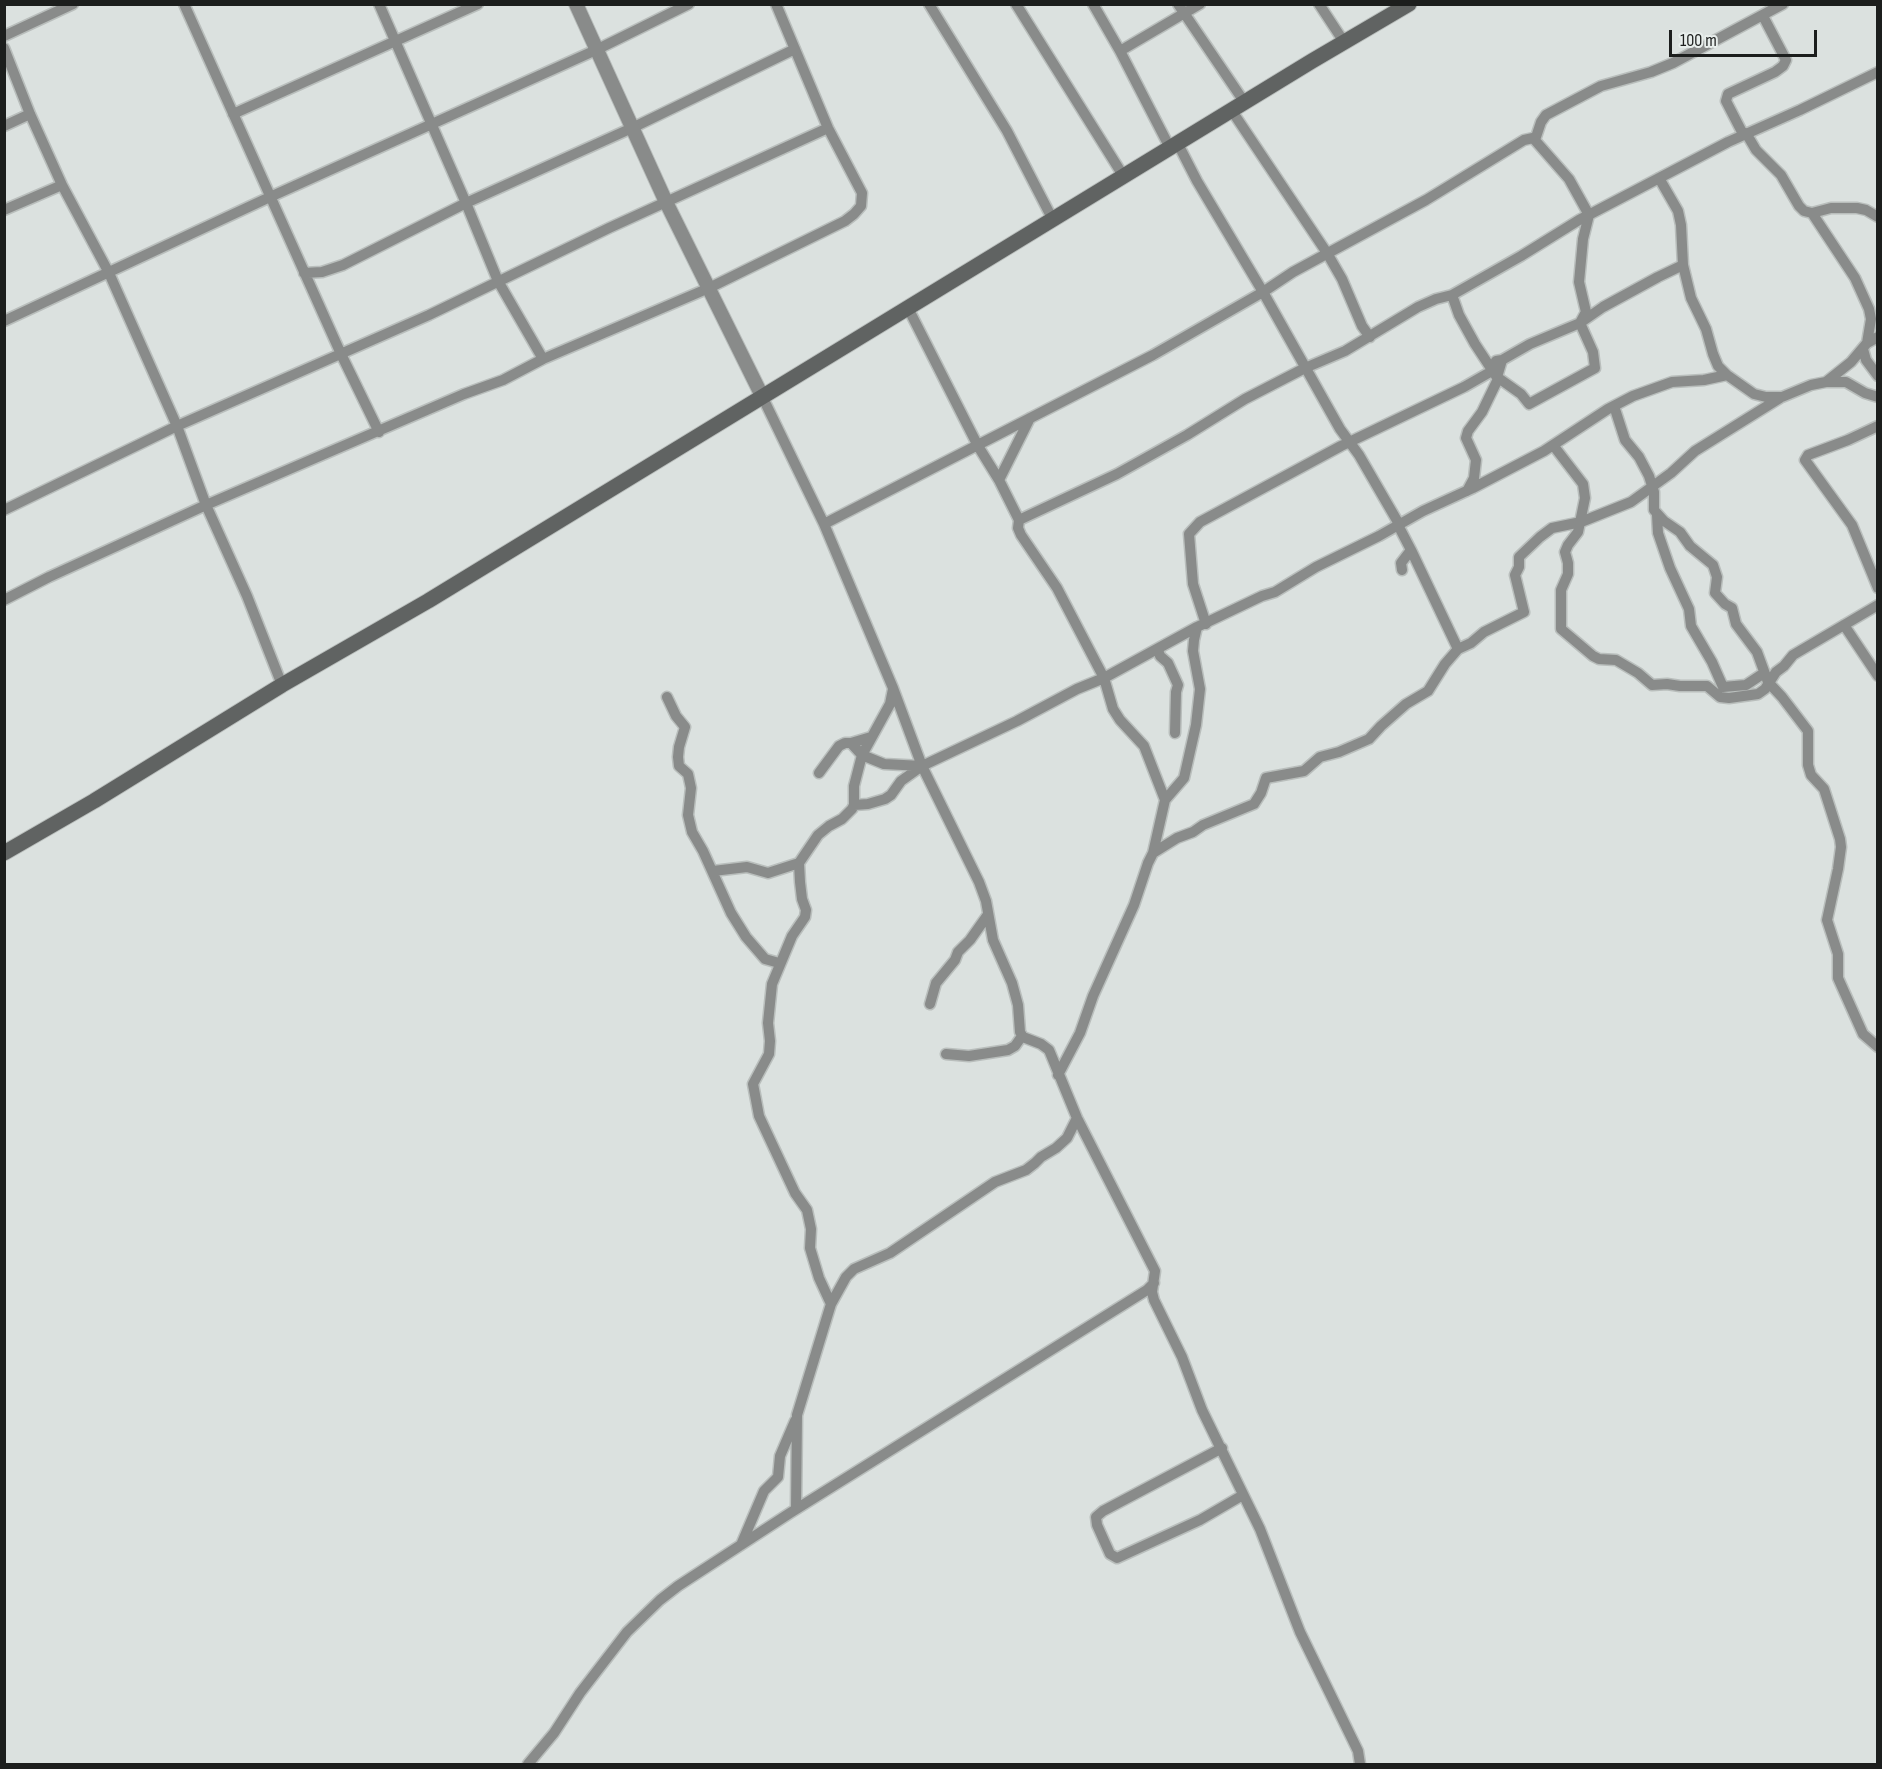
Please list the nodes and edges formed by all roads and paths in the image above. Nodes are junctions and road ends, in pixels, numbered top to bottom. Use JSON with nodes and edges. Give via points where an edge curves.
{"nodes":[{"id":1,"x":73,"y":4,"type":"edge"},
{"id":2,"x":184,"y":4,"type":"edge"},
{"id":3,"x":379,"y":4,"type":"edge"},
{"id":4,"x":478,"y":4,"type":"edge"},
{"id":5,"x":576,"y":4,"type":"edge"},
{"id":6,"x":689,"y":4,"type":"edge"},
{"id":7,"x":776,"y":4,"type":"edge"},
{"id":8,"x":929,"y":4,"type":"edge"},
{"id":9,"x":1016,"y":4,"type":"edge"},
{"id":10,"x":1092,"y":4,"type":"edge"},
{"id":11,"x":1200,"y":4,"type":"edge"},
{"id":12,"x":1319,"y":4,"type":"edge"},
{"id":13,"x":1783,"y":4,"type":"edge"},
{"id":14,"x":1403,"y":6,"type":"edge"},
{"id":15,"x":1181,"y":9,"type":"edge"},
{"id":16,"x":1763,"y":16,"type":"junction"},
{"id":17,"x":4,"y":36,"type":"edge"},
{"id":18,"x":396,"y":42,"type":"junction"},
{"id":19,"x":1344,"y":42,"type":"junction"},
{"id":20,"x":4,"y":48,"type":"edge"},
{"id":21,"x":795,"y":49,"type":"junction"},
{"id":22,"x":596,"y":50,"type":"junction"},
{"id":23,"x":1120,"y":51,"type":"junction"},
{"id":24,"x":1878,"y":72,"type":"edge"},
{"id":25,"x":1238,"y":107,"type":"junction"},
{"id":26,"x":30,"y":114,"type":"junction"},
{"id":27,"x":233,"y":114,"type":"junction"},
{"id":28,"x":432,"y":125,"type":"junction"},
{"id":29,"x":4,"y":126,"type":"edge"},
{"id":30,"x":632,"y":128,"type":"junction"},
{"id":31,"x":828,"y":129,"type":"junction"},
{"id":32,"x":1745,"y":134,"type":"junction"},
{"id":33,"x":1535,"y":140,"type":"junction"},
{"id":34,"x":1174,"y":146,"type":"junction"},
{"id":35,"x":1124,"y":177,"type":"junction"},
{"id":36,"x":1659,"y":178,"type":"junction"},
{"id":37,"x":62,"y":185,"type":"junction"},
{"id":38,"x":270,"y":197,"type":"junction"},
{"id":39,"x":666,"y":202,"type":"junction"},
{"id":40,"x":466,"y":203,"type":"junction"},
{"id":41,"x":4,"y":210,"type":"edge"},
{"id":42,"x":1812,"y":213,"type":"junction"},
{"id":43,"x":1589,"y":215,"type":"junction"},
{"id":44,"x":1878,"y":217,"type":"edge"},
{"id":45,"x":1053,"y":220,"type":"junction"},
{"id":46,"x":1327,"y":253,"type":"junction"},
{"id":47,"x":1683,"y":265,"type":"junction"},
{"id":48,"x":322,"y":272,"type":"junction"},
{"id":49,"x":109,"y":273,"type":"junction"},
{"id":50,"x":304,"y":273,"type":"junction"},
{"id":51,"x":498,"y":281,"type":"junction"},
{"id":52,"x":709,"y":288,"type":"junction"},
{"id":53,"x":1263,"y":292,"type":"junction"},
{"id":54,"x":1452,"y":295,"type":"junction"},
{"id":55,"x":315,"y":296,"type":"junction"},
{"id":56,"x":908,"y":308,"type":"junction"},
{"id":57,"x":4,"y":321,"type":"edge"},
{"id":58,"x":1580,"y":323,"type":"junction"},
{"id":59,"x":1370,"y":337,"type":"junction"},
{"id":60,"x":1878,"y":337,"type":"edge"},
{"id":61,"x":1865,"y":346,"type":"junction"},
{"id":62,"x":341,"y":354,"type":"junction"},
{"id":63,"x":543,"y":359,"type":"junction"},
{"id":64,"x":1305,"y":368,"type":"junction"},
{"id":65,"x":1492,"y":370,"type":"junction"},
{"id":66,"x":1727,"y":375,"type":"junction"},
{"id":67,"x":1878,"y":376,"type":"edge"},
{"id":68,"x":1826,"y":382,"type":"junction"},
{"id":69,"x":762,"y":396,"type":"junction"},
{"id":70,"x":1782,"y":397,"type":"junction"},
{"id":71,"x":1878,"y":397,"type":"edge"},
{"id":72,"x":1614,"y":406,"type":"junction"},
{"id":73,"x":1030,"y":418,"type":"junction"},
{"id":74,"x":177,"y":426,"type":"junction"},
{"id":75,"x":1878,"y":426,"type":"edge"},
{"id":76,"x":379,"y":432,"type":"junction"},
{"id":77,"x":1350,"y":443,"type":"junction"},
{"id":78,"x":1553,"y":445,"type":"junction"},
{"id":79,"x":978,"y":446,"type":"junction"},
{"id":80,"x":999,"y":480,"type":"junction"},
{"id":81,"x":1653,"y":486,"type":"junction"},
{"id":82,"x":1467,"y":491,"type":"junction"},
{"id":83,"x":206,"y":505,"type":"junction"},
{"id":84,"x":4,"y":510,"type":"edge"},
{"id":85,"x":1657,"y":515,"type":"junction"},
{"id":86,"x":1018,"y":520,"type":"junction"},
{"id":87,"x":1581,"y":522,"type":"junction"},
{"id":88,"x":824,"y":524,"type":"junction"},
{"id":89,"x":1399,"y":524,"type":"junction"},
{"id":90,"x":1411,"y":550,"type":"junction"},
{"id":91,"x":1402,"y":570,"type":"dead end"},
{"id":92,"x":1878,"y":588,"type":"edge"},
{"id":93,"x":4,"y":600,"type":"edge"},
{"id":94,"x":1878,"y":605,"type":"edge"},
{"id":95,"x":1844,"y":625,"type":"junction"},
{"id":96,"x":1201,"y":626,"type":"junction"},
{"id":97,"x":1158,"y":649,"type":"junction"},
{"id":98,"x":1458,"y":649,"type":"junction"},
{"id":99,"x":1878,"y":676,"type":"edge"},
{"id":100,"x":1104,"y":678,"type":"junction"},
{"id":101,"x":1766,"y":678,"type":"junction"},
{"id":102,"x":282,"y":685,"type":"junction"},
{"id":103,"x":893,"y":688,"type":"junction"},
{"id":104,"x":667,"y":697,"type":"dead end"},
{"id":105,"x":1174,"y":733,"type":"dead end"},
{"id":106,"x":871,"y":737,"type":"junction"},
{"id":107,"x":851,"y":743,"type":"junction"},
{"id":108,"x":862,"y":755,"type":"junction"},
{"id":109,"x":922,"y":766,"type":"junction"},
{"id":110,"x":819,"y":773,"type":"dead end"},
{"id":111,"x":1165,"y":800,"type":"junction"},
{"id":112,"x":854,"y":805,"type":"junction"},
{"id":113,"x":4,"y":853,"type":"edge"},
{"id":114,"x":1153,"y":853,"type":"junction"},
{"id":115,"x":800,"y":863,"type":"junction"},
{"id":116,"x":713,"y":871,"type":"junction"},
{"id":117,"x":987,"y":916,"type":"junction"},
{"id":118,"x":779,"y":963,"type":"junction"},
{"id":119,"x":930,"y":1004,"type":"dead end"},
{"id":120,"x":1022,"y":1036,"type":"junction"},
{"id":121,"x":1878,"y":1047,"type":"edge"},
{"id":122,"x":946,"y":1054,"type":"dead end"},
{"id":123,"x":1058,"y":1075,"type":"junction"},
{"id":124,"x":1077,"y":1118,"type":"junction"},
{"id":125,"x":1154,"y":1283,"type":"junction"},
{"id":126,"x":831,"y":1304,"type":"junction"},
{"id":127,"x":797,"y":1415,"type":"junction"},
{"id":128,"x":1222,"y":1448,"type":"junction"},
{"id":129,"x":1243,"y":1495,"type":"junction"},
{"id":130,"x":796,"y":1509,"type":"junction"},
{"id":131,"x":741,"y":1545,"type":"junction"},
{"id":132,"x":528,"y":1764,"type":"edge"},
{"id":133,"x":1359,"y":1764,"type":"edge"}],
"edges":[{"from":1,"to":17,"type":"street"},
{"from":2,"to":27,"type":"street"},
{"from":3,"to":18,"type":"street"},
{"from":4,"to":18,"type":"street"},
{"from":5,"to":22,"type":"street"},
{"from":6,"to":22,"type":"street"},
{"from":7,"to":21,"type":"street"},
{"from":8,"to":45,"type":"street","via":[[1007,131]]},
{"from":9,"to":35,"type":"street"},
{"from":10,"to":23,"type":"street"},
{"from":11,"to":15,"type":"street"},
{"from":12,"to":19,"type":"street"},
{"from":13,"to":16,"type":"street"},
{"from":14,"to":19,"type":"main road"},
{"from":15,"to":23,"type":"street"},
{"from":15,"to":25,"type":"street"},
{"from":16,"to":32,"type":"street","via":[[1786,60],[1780,69],[1728,94],[1726,101]]},
{"from":16,"to":33,"type":"street","via":[[1673,63],[1601,86],[1546,115]]},
{"from":18,"to":27,"type":"street"},
{"from":18,"to":28,"type":"street"},
{"from":19,"to":25,"type":"main road"},
{"from":20,"to":26,"type":"street"},
{"from":21,"to":30,"type":"street"},
{"from":21,"to":31,"type":"street"},
{"from":22,"to":28,"type":"street"},
{"from":22,"to":30,"type":"street"},
{"from":23,"to":34,"type":"street"},
{"from":24,"to":32,"type":"street"},
{"from":25,"to":34,"type":"main road"},
{"from":25,"to":46,"type":"street"},
{"from":26,"to":29,"type":"street"},
{"from":26,"to":37,"type":"street"},
{"from":27,"to":38,"type":"street"},
{"from":28,"to":38,"type":"street"},
{"from":28,"to":40,"type":"street"},
{"from":30,"to":39,"type":"street"},
{"from":30,"to":40,"type":"street"},
{"from":31,"to":39,"type":"street"},
{"from":31,"to":52,"type":"street","via":[[862,193],[861,206],[844,221]]},
{"from":32,"to":36,"type":"street"},
{"from":32,"to":42,"type":"street","via":[[1781,175],[1798,206]]},
{"from":33,"to":43,"type":"street","via":[[1569,179]]},
{"from":33,"to":46,"type":"street","via":[[1524,140],[1426,200]]},
{"from":34,"to":35,"type":"main road"},
{"from":34,"to":53,"type":"street"},
{"from":35,"to":45,"type":"main road"},
{"from":36,"to":43,"type":"street"},
{"from":36,"to":47,"type":"street","via":[[1678,211]]},
{"from":37,"to":41,"type":"street"},
{"from":37,"to":49,"type":"street"},
{"from":38,"to":49,"type":"street"},
{"from":38,"to":50,"type":"street"},
{"from":39,"to":51,"type":"street"},
{"from":39,"to":52,"type":"street"},
{"from":40,"to":48,"type":"street"},
{"from":40,"to":51,"type":"street"},
{"from":42,"to":44,"type":"street","via":[[1857,208]]},
{"from":42,"to":61,"type":"street","via":[[1855,278],[1869,309],[1871,319]]},
{"from":43,"to":54,"type":"street"},
{"from":43,"to":58,"type":"street","via":[[1579,282],[1586,312]]},
{"from":45,"to":56,"type":"main road"},
{"from":46,"to":53,"type":"street"},
{"from":46,"to":59,"type":"street"},
{"from":47,"to":58,"type":"street"},
{"from":47,"to":66,"type":"street","via":[[1713,354]]},
{"from":48,"to":50,"type":"street"},
{"from":48,"to":55,"type":"street","via":[[314,284]]},
{"from":49,"to":57,"type":"street"},
{"from":49,"to":74,"type":"street"},
{"from":50,"to":55,"type":"street"},
{"from":51,"to":62,"type":"street"},
{"from":51,"to":63,"type":"street"},
{"from":52,"to":63,"type":"street"},
{"from":52,"to":69,"type":"street"},
{"from":53,"to":64,"type":"street"},
{"from":53,"to":73,"type":"street","via":[[1153,355]]},
{"from":54,"to":59,"type":"street","via":[[1418,307]]},
{"from":54,"to":65,"type":"street","via":[[1459,315]]},
{"from":55,"to":62,"type":"street"},
{"from":56,"to":69,"type":"main road"},
{"from":56,"to":79,"type":"street"},
{"from":58,"to":65,"type":"street","via":[[1530,344]]},
{"from":58,"to":65,"type":"street","via":[[1593,352],[1594,370],[1531,404]]},
{"from":59,"to":64,"type":"street"},
{"from":60,"to":61,"type":"street"},
{"from":61,"to":67,"type":"street","via":[[1866,360]]},
{"from":61,"to":68,"type":"street"},
{"from":62,"to":74,"type":"street"},
{"from":62,"to":76,"type":"street"},
{"from":63,"to":76,"type":"street"},
{"from":64,"to":77,"type":"street"},
{"from":64,"to":86,"type":"street","via":[[1117,474]]},
{"from":65,"to":77,"type":"street"},
{"from":65,"to":82,"type":"street","via":[[1497,382],[1466,438],[1476,460],[1474,478]]},
{"from":66,"to":70,"type":"street","via":[[1754,394]]},
{"from":66,"to":72,"type":"street","via":[[1672,382]]},
{"from":68,"to":70,"type":"street"},
{"from":68,"to":71,"type":"street","via":[[1846,382]]},
{"from":69,"to":88,"type":"street"},
{"from":69,"to":102,"type":"main road","via":[[428,601]]},
{"from":70,"to":81,"type":"street","via":[[1695,451]]},
{"from":72,"to":78,"type":"street"},
{"from":72,"to":81,"type":"street","via":[[1625,440],[1639,457]]},
{"from":73,"to":79,"type":"street"},
{"from":73,"to":80,"type":"street"},
{"from":74,"to":83,"type":"street"},
{"from":74,"to":84,"type":"street"},
{"from":75,"to":92,"type":"street","via":[[1805,459],[1852,525]]},
{"from":76,"to":83,"type":"street"},
{"from":77,"to":89,"type":"street"},
{"from":77,"to":96,"type":"street","via":[[1227,506],[1189,532],[1192,584]]},
{"from":78,"to":82,"type":"street"},
{"from":78,"to":87,"type":"street","via":[[1583,484]]},
{"from":79,"to":80,"type":"street"},
{"from":79,"to":88,"type":"street"},
{"from":80,"to":86,"type":"street"},
{"from":81,"to":85,"type":"street"},
{"from":81,"to":87,"type":"street","via":[[1631,502]]},
{"from":82,"to":89,"type":"street"},
{"from":83,"to":93,"type":"street"},
{"from":83,"to":102,"type":"street"},
{"from":85,"to":101,"type":"street","via":[[1713,565],[1717,577],[1715,593],[1732,608],[1736,624],[1757,652]]},
{"from":85,"to":101,"type":"street","via":[[1658,533],[1689,609],[1691,626],[1724,687]]},
{"from":86,"to":100,"type":"street","via":[[1021,535],[1057,588]]},
{"from":87,"to":98,"type":"street","via":[[1552,528],[1519,557],[1515,577],[1524,612]]},
{"from":87,"to":101,"type":"street","via":[[1565,552],[1568,574],[1560,599],[1560,625],[1569,637],[1593,656],[1616,660],[1652,685],[1707,686],[1720,697],[1729,698],[1758,694],[1765,689]]},
{"from":88,"to":103,"type":"street"},
{"from":89,"to":90,"type":"street"},
{"from":89,"to":96,"type":"street","via":[[1275,592]]},
{"from":90,"to":91,"type":"street","via":[[1401,563]]},
{"from":90,"to":98,"type":"street"},
{"from":94,"to":95,"type":"street"},
{"from":95,"to":99,"type":"street"},
{"from":95,"to":101,"type":"street","via":[[1793,655]]},
{"from":96,"to":97,"type":"street"},
{"from":96,"to":111,"type":"street","via":[[1193,651],[1200,689],[1196,725],[1184,778]]},
{"from":97,"to":100,"type":"street"},
{"from":97,"to":105,"type":"street","via":[[1178,685]]},
{"from":98,"to":114,"type":"street","via":[[1428,690],[1406,704],[1370,739],[1320,757],[1304,771],[1266,778],[1254,804],[1203,825]]},
{"from":100,"to":109,"type":"street"},
{"from":100,"to":111,"type":"street","via":[[1113,709],[1144,746]]},
{"from":101,"to":121,"type":"street","via":[[1808,731],[1810,775],[1824,789],[1841,847],[1827,920],[1838,954],[1838,978],[1863,1034]]},
{"from":102,"to":113,"type":"main road"},
{"from":103,"to":106,"type":"street","via":[[890,704]]},
{"from":103,"to":109,"type":"street"},
{"from":104,"to":116,"type":"street","via":[[685,731],[678,757],[691,788],[688,815],[692,832]]},
{"from":106,"to":107,"type":"street"},
{"from":106,"to":108,"type":"street"},
{"from":107,"to":108,"type":"street"},
{"from":107,"to":110,"type":"street","via":[[839,746]]},
{"from":108,"to":109,"type":"street","via":[[884,764]]},
{"from":108,"to":112,"type":"street","via":[[854,786]]},
{"from":109,"to":112,"type":"street","via":[[901,781],[885,800]]},
{"from":109,"to":117,"type":"street","via":[[979,882]]},
{"from":111,"to":114,"type":"street"},
{"from":112,"to":115,"type":"street","via":[[842,819],[818,835]]},
{"from":114,"to":123,"type":"street","via":[[1080,1033]]},
{"from":115,"to":116,"type":"street","via":[[768,873],[747,867]]},
{"from":115,"to":118,"type":"street","via":[[805,917]]},
{"from":116,"to":118,"type":"street","via":[[746,937],[765,959]]},
{"from":117,"to":119,"type":"street","via":[[936,983]]},
{"from":117,"to":120,"type":"street","via":[[998,955],[1012,983]]},
{"from":118,"to":126,"type":"street","via":[[770,992],[769,1054],[754,1079],[754,1094],[768,1136],[807,1210],[810,1248]]},
{"from":120,"to":122,"type":"street","via":[[1008,1050],[969,1056]]},
{"from":120,"to":123,"type":"street","via":[[1046,1047]]},
{"from":123,"to":124,"type":"street"},
{"from":124,"to":125,"type":"street","via":[[1155,1271]]},
{"from":124,"to":126,"type":"street","via":[[1067,1138],[1026,1170],[995,1182],[890,1253],[854,1269],[838,1287]]},
{"from":125,"to":128,"type":"street","via":[[1154,1300]]},
{"from":125,"to":130,"type":"street"},
{"from":126,"to":127,"type":"street"},
{"from":127,"to":130,"type":"street"},
{"from":127,"to":131,"type":"street","via":[[780,1456],[778,1476],[764,1491]]},
{"from":128,"to":129,"type":"street"},
{"from":128,"to":129,"type":"street","via":[[1103,1511],[1096,1517],[1097,1525],[1110,1554],[1117,1558],[1200,1520]]},
{"from":129,"to":133,"type":"street","via":[[1300,1632],[1359,1751]]},
{"from":130,"to":131,"type":"street"},
{"from":131,"to":132,"type":"street","via":[[669,1593],[627,1632]]}]}
